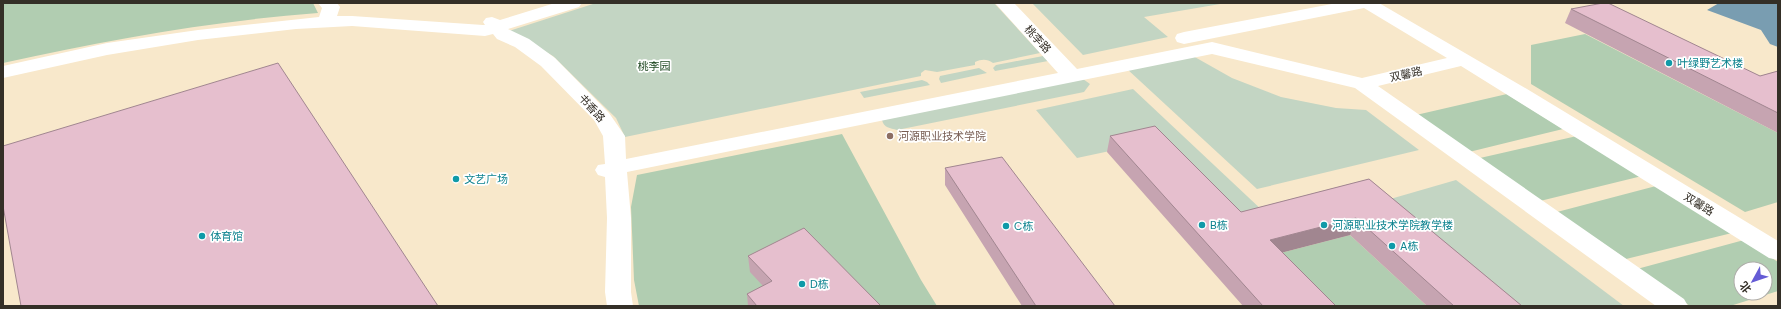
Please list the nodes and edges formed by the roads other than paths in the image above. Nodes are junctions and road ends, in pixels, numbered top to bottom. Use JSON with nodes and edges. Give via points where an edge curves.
{"nodes":[{"id":1,"x":552,"y":3,"type":"edge"},
{"id":2,"x":573,"y":3,"type":"edge"},
{"id":3,"x":1004,"y":3,"type":"edge"},
{"id":4,"x":1017,"y":3,"type":"edge"},
{"id":5,"x":1364,"y":3,"type":"edge"},
{"id":6,"x":1367,"y":3,"type":"edge"},
{"id":7,"x":327,"y":14,"type":"edge"},
{"id":8,"x":488,"y":27,"type":"junction"},
{"id":9,"x":1464,"y":60,"type":"junction"},
{"id":10,"x":3,"y":67,"type":"edge"},
{"id":11,"x":1071,"y":68,"type":"junction"},
{"id":12,"x":3,"y":72,"type":"edge"},
{"id":13,"x":1362,"y":84,"type":"junction"},
{"id":14,"x":611,"y":163,"type":"junction"},
{"id":15,"x":1778,"y":252,"type":"edge"},
{"id":16,"x":606,"y":306,"type":"edge"},
{"id":17,"x":620,"y":306,"type":"edge"},
{"id":18,"x":1675,"y":306,"type":"edge"}],
"edges":[{"from":1,"to":8,"type":"street"},
{"from":2,"to":8,"type":"street"},
{"from":3,"to":11,"type":"street","name":"桃李路"},
{"from":4,"to":11,"type":"street","name":"桃李路"},
{"from":5,"to":11,"type":"street"},
{"from":6,"to":9,"type":"street"},
{"from":7,"to":8,"type":"street","via":[[352,21]]},
{"from":7,"to":10,"type":"street","via":[[247,23],[106,45]]},
{"from":7,"to":12,"type":"street","via":[[107,49]]},
{"from":8,"to":14,"type":"street","name":"书香路","via":[[492,39],[511,47],[538,66],[592,120],[604,138]]},
{"from":9,"to":13,"type":"street","name":"双馨路"},
{"from":9,"to":15,"type":"street","name":"双馨路"},
{"from":11,"to":13,"type":"street","via":[[1212,48]]},
{"from":11,"to":14,"type":"street"},
{"from":13,"to":18,"type":"street"},
{"from":14,"to":16,"type":"street","name":"书香路","via":[[606,220]]},
{"from":14,"to":17,"type":"street","name":"书香路","via":[[619,218]]}]}
